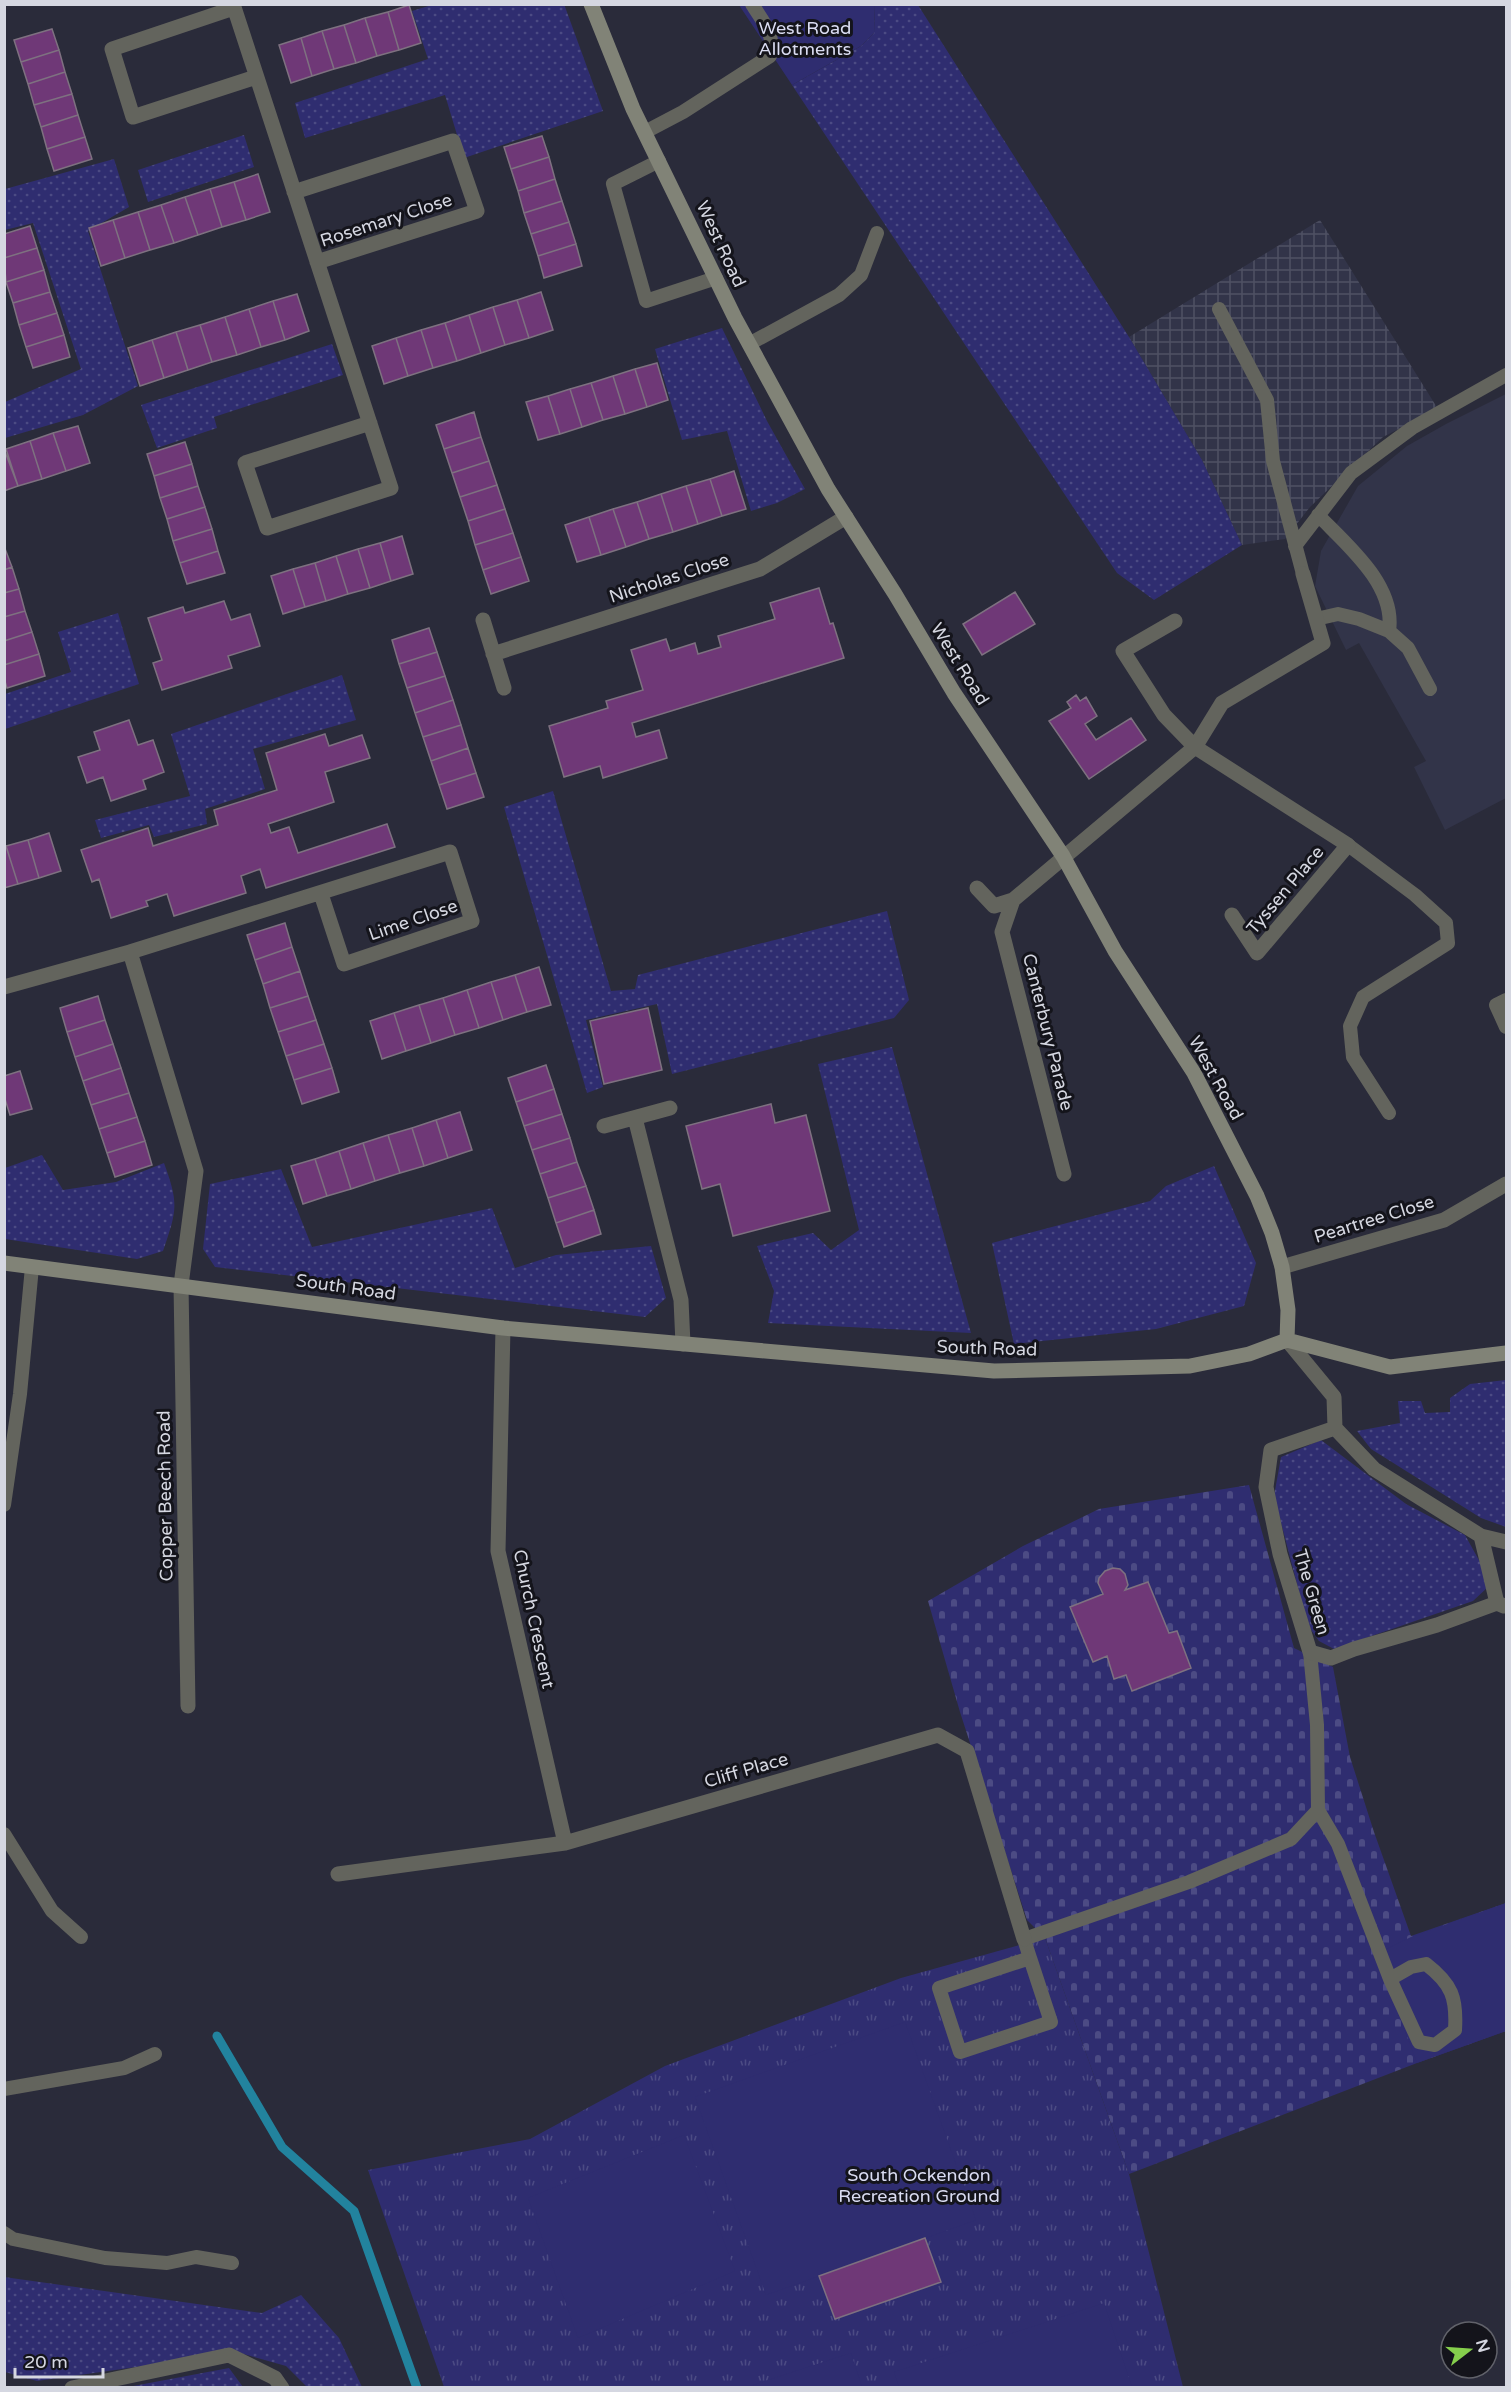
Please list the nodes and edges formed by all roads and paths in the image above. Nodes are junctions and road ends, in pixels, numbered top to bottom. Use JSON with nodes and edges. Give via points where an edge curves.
{"nodes":[{"id":1,"x":591,"y":4,"type":"edge"},
{"id":2,"x":752,"y":4,"type":"edge"},
{"id":3,"x":234,"y":6,"type":"edge"},
{"id":4,"x":256,"y":77,"type":"junction"},
{"id":5,"x":645,"y":132,"type":"junction"},
{"id":6,"x":659,"y":161,"type":"junction"},
{"id":7,"x":294,"y":192,"type":"junction"},
{"id":8,"x":877,"y":233,"type":"dead end"},
{"id":9,"x":317,"y":262,"type":"junction"},
{"id":10,"x":716,"y":278,"type":"junction"},
{"id":11,"x":1219,"y":309,"type":"dead end"},
{"id":12,"x":749,"y":344,"type":"junction"},
{"id":13,"x":1506,"y":375,"type":"edge"},
{"id":14,"x":370,"y":423,"type":"junction"},
{"id":15,"x":1318,"y":515,"type":"junction"},
{"id":16,"x":846,"y":518,"type":"junction"},
{"id":17,"x":1295,"y":546,"type":"junction"},
{"id":18,"x":1302,"y":574,"type":"joint"},
{"id":19,"x":1316,"y":619,"type":"junction"},
{"id":20,"x":483,"y":620,"type":"dead end"},
{"id":21,"x":1174,"y":621,"type":"dead end"},
{"id":22,"x":1389,"y":631,"type":"junction"},
{"id":23,"x":493,"y":654,"type":"junction"},
{"id":24,"x":504,"y":688,"type":"dead end"},
{"id":25,"x":1430,"y":689,"type":"dead end"},
{"id":26,"x":1195,"y":747,"type":"junction"},
{"id":27,"x":1348,"y":845,"type":"junction"},
{"id":28,"x":1063,"y":856,"type":"junction"},
{"id":29,"x":977,"y":888,"type":"dead end"},
{"id":30,"x":321,"y":894,"type":"junction"},
{"id":31,"x":1013,"y":900,"type":"junction"},
{"id":32,"x":1232,"y":915,"type":"dead end"},
{"id":33,"x":130,"y":952,"type":"junction"},
{"id":34,"x":4,"y":987,"type":"edge"},
{"id":35,"x":1506,"y":1000,"type":"edge"},
{"id":36,"x":1506,"y":1027,"type":"edge"},
{"id":37,"x":670,"y":1108,"type":"dead end"},
{"id":38,"x":1389,"y":1113,"type":"dead end"},
{"id":39,"x":635,"y":1118,"type":"junction"},
{"id":40,"x":604,"y":1126,"type":"dead end"},
{"id":41,"x":1064,"y":1174,"type":"dead end"},
{"id":42,"x":1506,"y":1184,"type":"edge"},
{"id":43,"x":4,"y":1263,"type":"edge"},
{"id":44,"x":32,"y":1267,"type":"junction"},
{"id":45,"x":1282,"y":1267,"type":"junction"},
{"id":46,"x":181,"y":1285,"type":"junction"},
{"id":47,"x":503,"y":1328,"type":"junction"},
{"id":48,"x":1287,"y":1340,"type":"junction"},
{"id":49,"x":684,"y":1344,"type":"junction"},
{"id":50,"x":1506,"y":1353,"type":"edge"},
{"id":51,"x":1335,"y":1428,"type":"junction"},
{"id":52,"x":4,"y":1505,"type":"edge"},
{"id":53,"x":1481,"y":1536,"type":"junction"},
{"id":54,"x":1506,"y":1542,"type":"edge"},
{"id":55,"x":1503,"y":1608,"type":"edge"},
{"id":56,"x":1310,"y":1652,"type":"junction"},
{"id":57,"x":188,"y":1706,"type":"dead end"},
{"id":58,"x":1318,"y":1810,"type":"junction"},
{"id":59,"x":4,"y":1834,"type":"edge"},
{"id":60,"x":565,"y":1843,"type":"junction"},
{"id":61,"x":338,"y":1874,"type":"dead end"},
{"id":62,"x":81,"y":1937,"type":"dead end"},
{"id":63,"x":1024,"y":1939,"type":"junction"},
{"id":64,"x":1030,"y":1958,"type":"junction"},
{"id":65,"x":1390,"y":1979,"type":"junction"},
{"id":66,"x":155,"y":2054,"type":"dead end"},
{"id":67,"x":4,"y":2089,"type":"edge"},
{"id":68,"x":4,"y":2234,"type":"edge"},
{"id":69,"x":232,"y":2263,"type":"dead end"},
{"id":70,"x":72,"y":2388,"type":"edge"},
{"id":71,"x":282,"y":2388,"type":"edge"}],
"edges":[{"from":1,"to":5,"type":"street","name":"West Road"},
{"from":2,"to":5,"type":"lane","via":[[770,33],[770,56]]},
{"from":3,"to":4,"type":"street","name":"Rosemary Close"},
{"from":3,"to":4,"type":"street","name":"Rosemary Close","via":[[112,49],[133,117]]},
{"from":4,"to":7,"type":"street","name":"Rosemary Close"},
{"from":5,"to":6,"type":"street","name":"West Road"},
{"from":6,"to":10,"type":"street","name":"West Road"},
{"from":6,"to":10,"type":"lane","via":[[613,184],[646,301]]},
{"from":7,"to":9,"type":"street","name":"Rosemary Close"},
{"from":7,"to":9,"type":"street","name":"Rosemary Close","via":[[453,141],[477,211]]},
{"from":8,"to":12,"type":"lane","via":[[861,275],[839,295]]},
{"from":9,"to":14,"type":"street","name":"Rosemary Close"},
{"from":10,"to":12,"type":"street","name":"West Road"},
{"from":11,"to":17,"type":"lane","via":[[1267,400],[1273,461]]},
{"from":12,"to":16,"type":"street","name":"West Road"},
{"from":13,"to":15,"type":"lane","via":[[1376,453],[1351,473]]},
{"from":14,"to":14,"type":"street","name":"Rosemary Close","via":[[391,488],[267,528],[245,462]]},
{"from":15,"to":17,"type":"lane"},
{"from":15,"to":22,"type":"lane","via":[[1362,561],[1382,590],[1391,618]]},
{"from":16,"to":23,"type":"street","name":"Nicholas Close","via":[[760,569]]},
{"from":16,"to":28,"type":"street","name":"West Road","via":[[954,693]]},
{"from":17,"to":18,"type":"lane"},
{"from":18,"to":19,"type":"street"},
{"from":19,"to":22,"type":"lane","via":[[1338,614]]},
{"from":19,"to":26,"type":"street","via":[[1323,643],[1222,703]]},
{"from":20,"to":23,"type":"street"},
{"from":21,"to":26,"type":"street","name":"Tyssen Place","via":[[1123,651],[1164,715]]},
{"from":22,"to":25,"type":"lane","via":[[1408,648]]},
{"from":23,"to":24,"type":"street"},
{"from":26,"to":27,"type":"street","name":"Tyssen Place"},
{"from":26,"to":28,"type":"street"},
{"from":27,"to":32,"type":"street","name":"Tyssen Place","via":[[1257,953]]},
{"from":27,"to":38,"type":"lane","via":[[1446,923],[1448,943],[1363,997],[1350,1026],[1353,1057]]},
{"from":28,"to":31,"type":"street","name":"Canterbury Parade"},
{"from":28,"to":45,"type":"street","name":"West Road","via":[[1115,951],[1194,1073],[1257,1196]]},
{"from":29,"to":31,"type":"street","via":[[994,906]]},
{"from":30,"to":30,"type":"street","name":"Lime Close","via":[[450,852],[472,921],[344,964]]},
{"from":30,"to":33,"type":"street","name":"Lime Close"},
{"from":31,"to":41,"type":"street","name":"Canterbury Parade","via":[[1002,932]]},
{"from":33,"to":34,"type":"street","name":"Lime Close"},
{"from":33,"to":46,"type":"street","via":[[196,1171]]},
{"from":35,"to":36,"type":"lane","via":[[1496,1005]]},
{"from":37,"to":39,"type":"street"},
{"from":39,"to":40,"type":"street"},
{"from":39,"to":49,"type":"street","via":[[681,1300]]},
{"from":42,"to":45,"type":"street","name":"Peartree Close","via":[[1444,1220]]},
{"from":43,"to":44,"type":"street","name":"South Road"},
{"from":44,"to":46,"type":"street","name":"South Road"},
{"from":44,"to":52,"type":"lane"},
{"from":45,"to":48,"type":"street","name":"West Road","via":[[1288,1310]]},
{"from":46,"to":47,"type":"street","name":"South Road"},
{"from":46,"to":57,"type":"street","name":"Copper Beech Road"},
{"from":47,"to":49,"type":"street","name":"South Road"},
{"from":47,"to":60,"type":"street","name":"Church Crescent","via":[[498,1551]]},
{"from":48,"to":49,"type":"street","name":"South Road","via":[[1249,1354],[1190,1366],[994,1371]]},
{"from":48,"to":50,"type":"street","via":[[1390,1367]]},
{"from":48,"to":51,"type":"street","via":[[1334,1397]]},
{"from":51,"to":53,"type":"street","via":[[1374,1468]]},
{"from":51,"to":56,"type":"street","name":"The Green","via":[[1271,1450],[1266,1487],[1280,1554]]},
{"from":53,"to":54,"type":"street"},
{"from":53,"to":55,"type":"street","name":"The Green"},
{"from":55,"to":56,"type":"street","name":"The Green","via":[[1331,1658]]},
{"from":56,"to":58,"type":"lane","via":[[1317,1725]]},
{"from":58,"to":63,"type":"lane","via":[[1291,1839],[1189,1882]]},
{"from":58,"to":65,"type":"lane","via":[[1338,1844]]},
{"from":59,"to":62,"type":"lane","via":[[52,1911]]},
{"from":60,"to":61,"type":"street","name":"Cliff Place"},
{"from":60,"to":63,"type":"street","name":"Cliff Place","via":[[938,1735],[967,1751]]},
{"from":63,"to":64,"type":"lane"},
{"from":64,"to":64,"type":"lane","via":[[939,1988],[960,2052],[1051,2022]]},
{"from":65,"to":65,"type":"lane","via":[[1419,2042],[1435,2045],[1455,2030],[1452,1991],[1441,1975],[1426,1964]]},
{"from":66,"to":67,"type":"lane","via":[[124,2068]]},
{"from":68,"to":69,"type":"lane","via":[[105,2258],[167,2263],[196,2257]]},
{"from":70,"to":71,"type":"street","via":[[229,2355],[275,2378]]}]}
